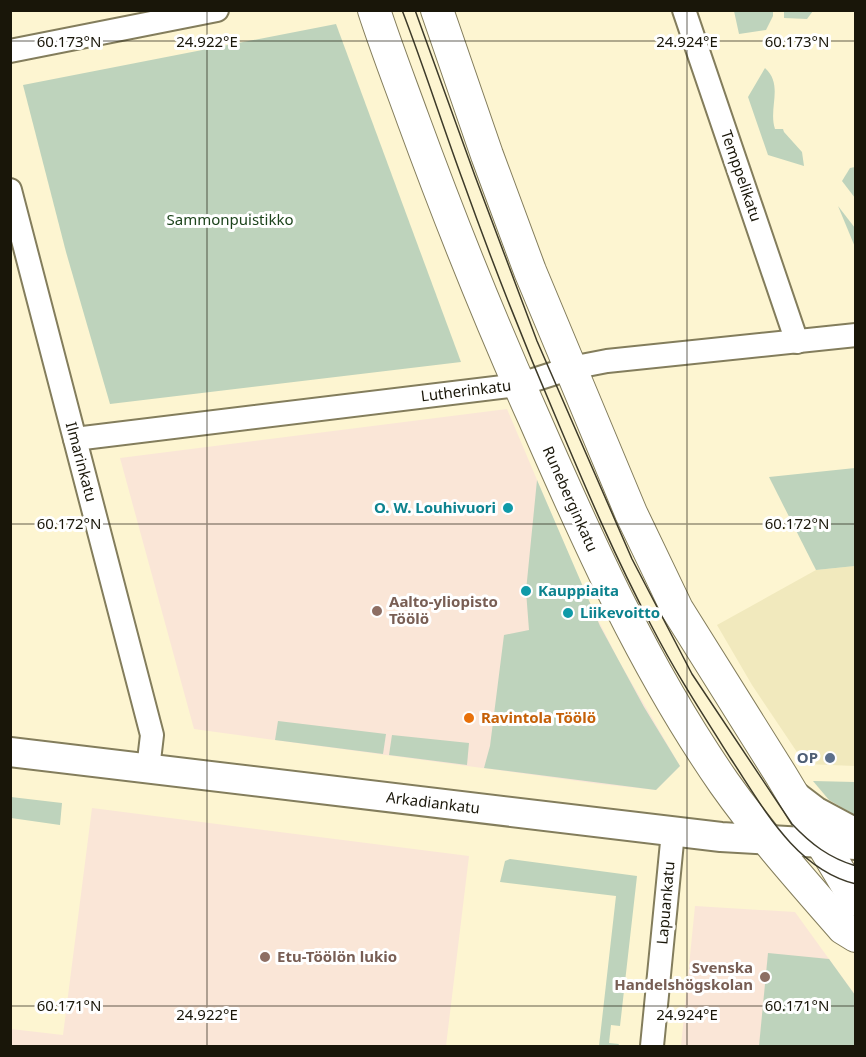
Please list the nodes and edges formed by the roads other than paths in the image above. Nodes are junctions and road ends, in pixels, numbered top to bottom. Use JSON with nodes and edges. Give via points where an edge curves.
{"nodes":[{"id":1,"x":217,"y":10,"type":"edge"},
{"id":2,"x":374,"y":10,"type":"edge"},
{"id":3,"x":437,"y":10,"type":"edge"},
{"id":4,"x":684,"y":10,"type":"edge"},
{"id":5,"x":10,"y":51,"type":"edge"},
{"id":6,"x":10,"y":190,"type":"edge"},
{"id":7,"x":855,"y":335,"type":"edge"},
{"id":8,"x":797,"y":342,"type":"junction"},
{"id":9,"x":571,"y":368,"type":"junction"},
{"id":10,"x":518,"y":385,"type":"junction"},
{"id":11,"x":75,"y":439,"type":"junction"},
{"id":12,"x":10,"y":752,"type":"edge"},
{"id":13,"x":148,"y":769,"type":"junction"},
{"id":14,"x":792,"y":794,"type":"junction"},
{"id":15,"x":673,"y":832,"type":"junction"},
{"id":16,"x":855,"y":833,"type":"edge"},
{"id":17,"x":768,"y":841,"type":"junction"},
{"id":18,"x":823,"y":845,"type":"junction"},
{"id":19,"x":855,"y":845,"type":"edge"},
{"id":20,"x":855,"y":900,"type":"edge"},
{"id":21,"x":855,"y":936,"type":"edge"},
{"id":22,"x":652,"y":1047,"type":"edge"}],
"edges":[{"from":1,"to":5,"type":"street"},
{"from":2,"to":10,"type":"main road","name":"Runeberginkatu","via":[[439,190]]},
{"from":3,"to":9,"type":"main road","via":[[518,239]]},
{"from":4,"to":8,"type":"street","name":"Temppelikatu"},
{"from":6,"to":11,"type":"street","name":"Ilmarinkatu"},
{"from":7,"to":8,"type":"street","name":"Lutherinkatu"},
{"from":8,"to":9,"type":"street","name":"Lutherinkatu"},
{"from":9,"to":10,"type":"street","name":"Lutherinkatu"},
{"from":9,"to":14,"type":"main road","via":[[631,513],[678,609]]},
{"from":10,"to":11,"type":"street","name":"Lutherinkatu"},
{"from":10,"to":17,"type":"main road","name":"Runeberginkatu","via":[[634,635],[711,763]]},
{"from":11,"to":13,"type":"street","name":"Ilmarinkatu","via":[[152,735]]},
{"from":12,"to":13,"type":"street","name":"Arkadiankatu"},
{"from":13,"to":15,"type":"street","name":"Arkadiankatu"},
{"from":14,"to":16,"type":"street"},
{"from":14,"to":18,"type":"main road"},
{"from":15,"to":17,"type":"street","name":"Arkadiankatu"},
{"from":15,"to":22,"type":"street","name":"Lapuankatu"},
{"from":17,"to":18,"type":"street","name":"Arkadiankatu"},
{"from":17,"to":21,"type":"main road","name":"Runeberginkatu","via":[[843,928]]},
{"from":18,"to":19,"type":"street","name":"Arkadiankatu"},
{"from":18,"to":20,"type":"main road"}]}
